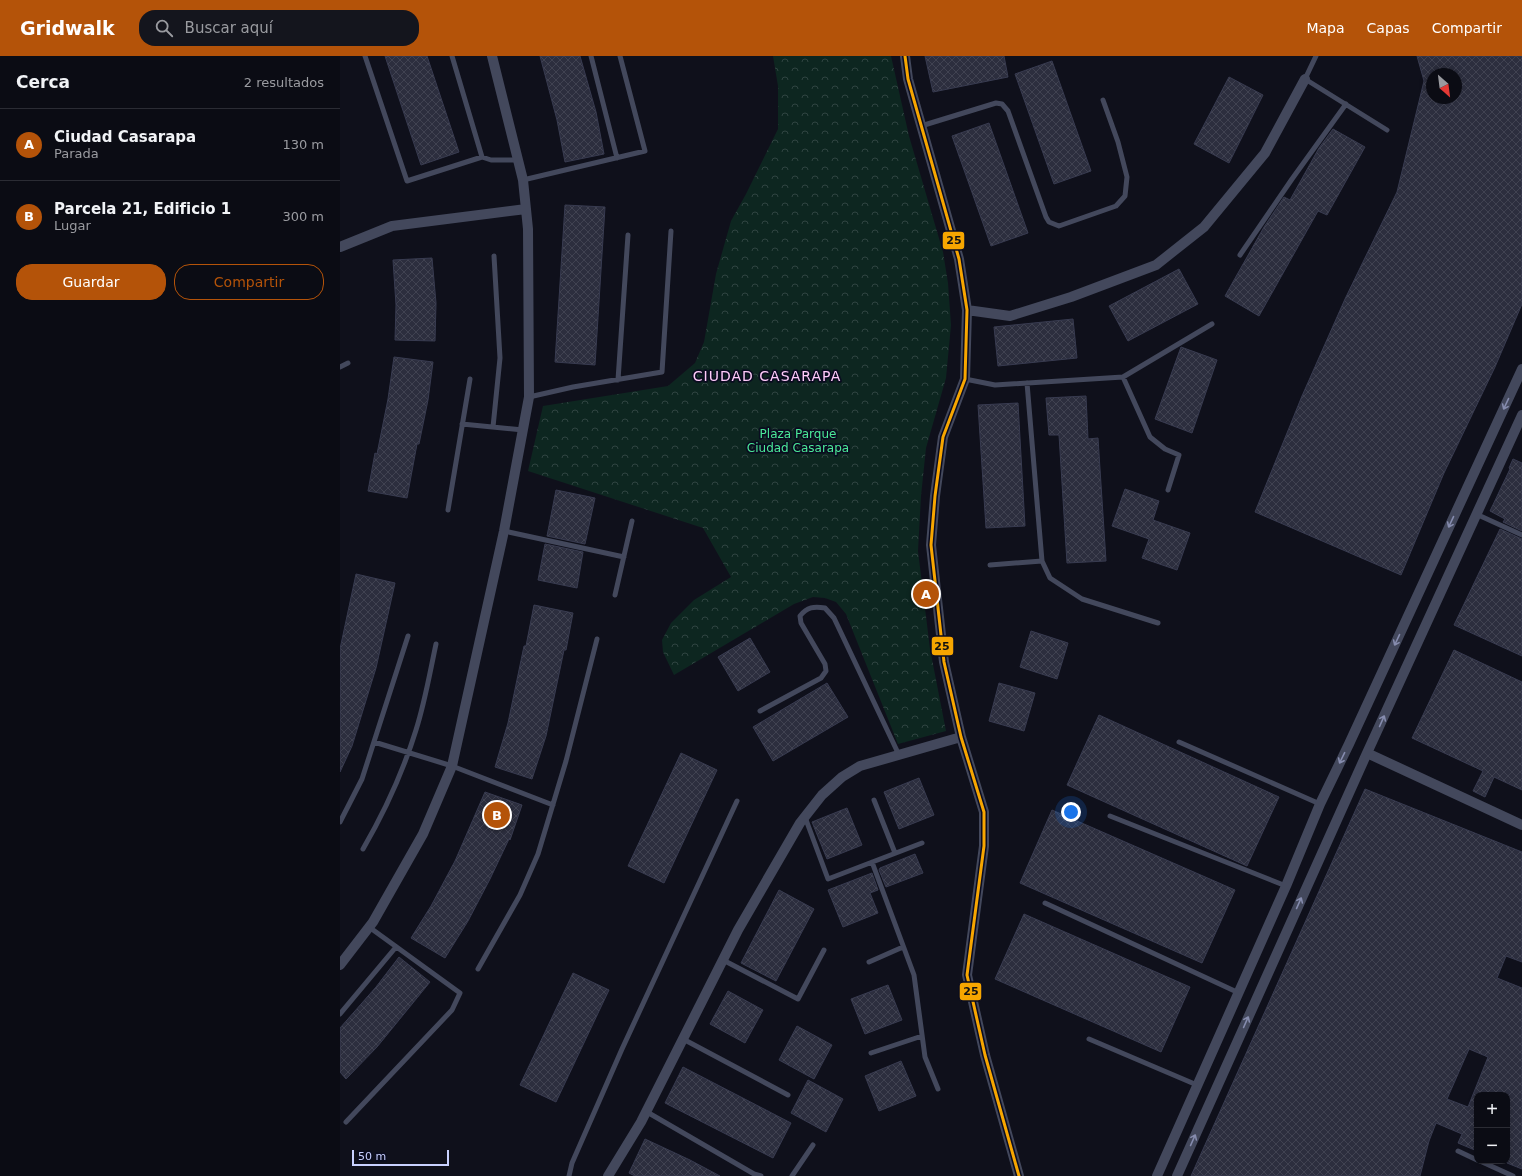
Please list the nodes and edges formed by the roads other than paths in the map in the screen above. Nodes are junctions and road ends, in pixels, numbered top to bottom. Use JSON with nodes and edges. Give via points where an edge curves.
{"nodes":[{"id":1,"x":365,"y":56,"type":"edge"},
{"id":2,"x":452,"y":56,"type":"edge"},
{"id":3,"x":492,"y":56,"type":"edge"},
{"id":4,"x":591,"y":56,"type":"edge"},
{"id":5,"x":620,"y":56,"type":"edge"},
{"id":6,"x":905,"y":56,"type":"edge"},
{"id":7,"x":1316,"y":56,"type":"edge"},
{"id":8,"x":1305,"y":79,"type":"junction"},
{"id":9,"x":1103,"y":100,"type":"dead end"},
{"id":10,"x":1346,"y":104,"type":"junction"},
{"id":11,"x":921,"y":126,"type":"junction"},
{"id":12,"x":1387,"y":130,"type":"dead end"},
{"id":13,"x":482,"y":157,"type":"junction"},
{"id":14,"x":617,"y":158,"type":"junction"},
{"id":15,"x":517,"y":160,"type":"junction"},
{"id":16,"x":523,"y":180,"type":"junction"},
{"id":17,"x":526,"y":209,"type":"junction"},
{"id":18,"x":671,"y":231,"type":"dead end"},
{"id":19,"x":628,"y":235,"type":"dead end"},
{"id":20,"x":340,"y":247,"type":"edge"},
{"id":21,"x":1240,"y":255,"type":"dead end"},
{"id":22,"x":494,"y":256,"type":"dead end"},
{"id":23,"x":967,"y":310,"type":"junction"},
{"id":24,"x":1212,"y":324,"type":"dead end"},
{"id":25,"x":348,"y":363,"type":"dead end"},
{"id":26,"x":340,"y":366,"type":"edge"},
{"id":27,"x":1522,"y":369,"type":"edge"},
{"id":28,"x":1123,"y":377,"type":"junction"},
{"id":29,"x":470,"y":379,"type":"dead end"},
{"id":30,"x":965,"y":379,"type":"junction"},
{"id":31,"x":618,"y":380,"type":"junction"},
{"id":32,"x":1028,"y":383,"type":"junction"},
{"id":33,"x":529,"y":397,"type":"junction"},
{"id":34,"x":1522,"y":415,"type":"edge"},
{"id":35,"x":462,"y":424,"type":"junction"},
{"id":36,"x":493,"y":427,"type":"junction"},
{"id":37,"x":523,"y":430,"type":"junction"},
{"id":38,"x":1168,"y":490,"type":"dead end"},
{"id":39,"x":448,"y":510,"type":"dead end"},
{"id":40,"x":1476,"y":514,"type":"junction"},
{"id":41,"x":632,"y":522,"type":"dead end"},
{"id":42,"x":504,"y":531,"type":"junction"},
{"id":43,"x":1522,"y":535,"type":"edge"},
{"id":44,"x":624,"y":557,"type":"junction"},
{"id":45,"x":1042,"y":561,"type":"junction"},
{"id":46,"x":990,"y":565,"type":"dead end"},
{"id":47,"x":615,"y":596,"type":"dead end"},
{"id":48,"x":1158,"y":623,"type":"dead end"},
{"id":49,"x":408,"y":636,"type":"dead end"},
{"id":50,"x":597,"y":639,"type":"dead end"},
{"id":51,"x":436,"y":644,"type":"dead end"},
{"id":52,"x":760,"y":711,"type":"dead end"},
{"id":53,"x":961,"y":737,"type":"junction"},
{"id":54,"x":374,"y":742,"type":"junction"},
{"id":55,"x":1179,"y":742,"type":"dead end"},
{"id":56,"x":408,"y":752,"type":"junction"},
{"id":57,"x":1367,"y":753,"type":"junction"},
{"id":58,"x":899,"y":755,"type":"junction"},
{"id":59,"x":452,"y":766,"type":"junction"},
{"id":60,"x":874,"y":800,"type":"dead end"},
{"id":61,"x":737,"y":801,"type":"dead end"},
{"id":62,"x":1320,"y":804,"type":"junction"},
{"id":63,"x":553,"y":805,"type":"junction"},
{"id":64,"x":1110,"y":816,"type":"dead end"},
{"id":65,"x":805,"y":817,"type":"junction"},
{"id":66,"x":340,"y":822,"type":"edge"},
{"id":67,"x":1522,"y":825,"type":"edge"},
{"id":68,"x":922,"y":843,"type":"dead end"},
{"id":69,"x":363,"y":849,"type":"dead end"},
{"id":70,"x":895,"y":853,"type":"junction"},
{"id":71,"x":872,"y":862,"type":"junction"},
{"id":72,"x":1286,"y":886,"type":"junction"},
{"id":73,"x":1045,"y":903,"type":"dead end"},
{"id":74,"x":369,"y":928,"type":"junction"},
{"id":75,"x":396,"y":947,"type":"junction"},
{"id":76,"x":903,"y":947,"type":"junction"},
{"id":77,"x":824,"y":950,"type":"dead end"},
{"id":78,"x":723,"y":960,"type":"junction"},
{"id":79,"x":869,"y":962,"type":"dead end"},
{"id":80,"x":340,"y":965,"type":"edge"},
{"id":81,"x":478,"y":968,"type":"dead end"},
{"id":82,"x":1239,"y":993,"type":"junction"},
{"id":83,"x":340,"y":1014,"type":"edge"},
{"id":84,"x":922,"y":1036,"type":"junction"},
{"id":85,"x":683,"y":1039,"type":"junction"},
{"id":86,"x":1089,"y":1039,"type":"dead end"},
{"id":87,"x":871,"y":1053,"type":"dead end"},
{"id":88,"x":1197,"y":1085,"type":"junction"},
{"id":89,"x":938,"y":1090,"type":"dead end"},
{"id":90,"x":788,"y":1095,"type":"dead end"},
{"id":91,"x":647,"y":1112,"type":"junction"},
{"id":92,"x":346,"y":1122,"type":"dead end"},
{"id":93,"x":813,"y":1144,"type":"dead end"},
{"id":94,"x":1458,"y":1151,"type":"dead end"},
{"id":95,"x":1474,"y":1159,"type":"edge"},
{"id":96,"x":1487,"y":1164,"type":"edge"},
{"id":97,"x":569,"y":1176,"type":"edge"},
{"id":98,"x":608,"y":1176,"type":"edge"},
{"id":99,"x":761,"y":1176,"type":"edge"},
{"id":100,"x":792,"y":1176,"type":"edge"},
{"id":101,"x":1019,"y":1176,"type":"edge"},
{"id":102,"x":1157,"y":1176,"type":"edge"},
{"id":103,"x":1176,"y":1176,"type":"edge"},
{"id":104,"x":1513,"y":1176,"type":"edge"}],
"edges":[{"from":1,"to":13,"type":"lane","via":[[407,181]]},
{"from":2,"to":13,"type":"lane"},
{"from":3,"to":15,"type":"street"},
{"from":4,"to":14,"type":"lane"},
{"from":5,"to":14,"type":"lane","via":[[645,151]]},
{"from":6,"to":11,"type":"street","via":[[908,79]]},
{"from":7,"to":8,"type":"lane"},
{"from":8,"to":10,"type":"lane"},
{"from":8,"to":23,"type":"street","via":[[1265,153],[1204,227],[1156,265],[1071,297],[1010,316]]},
{"from":9,"to":11,"type":"lane","via":[[1127,178],[1125,196],[1116,206],[1060,226],[1049,222],[1046,217],[1008,111],[1002,104],[996,103]]},
{"from":10,"to":12,"type":"lane"},
{"from":10,"to":21,"type":"lane"},
{"from":11,"to":23,"type":"street","via":[[959,259]]},
{"from":13,"to":15,"type":"lane","via":[[491,160]]},
{"from":14,"to":16,"type":"lane"},
{"from":15,"to":16,"type":"street"},
{"from":16,"to":17,"type":"street"},
{"from":17,"to":20,"type":"street","via":[[392,226]]},
{"from":17,"to":33,"type":"street"},
{"from":18,"to":31,"type":"lane","via":[[662,372]]},
{"from":19,"to":31,"type":"lane"},
{"from":22,"to":36,"type":"lane","via":[[500,358]]},
{"from":23,"to":30,"type":"street"},
{"from":24,"to":28,"type":"lane"},
{"from":25,"to":26,"type":"lane"},
{"from":27,"to":62,"type":"street","one_way":true},
{"from":28,"to":32,"type":"lane"},
{"from":28,"to":38,"type":"lane","via":[[1150,437],[1165,450],[1179,455]]},
{"from":29,"to":35,"type":"lane"},
{"from":30,"to":32,"type":"lane","via":[[996,385]]},
{"from":30,"to":53,"type":"street","via":[[942,437],[931,545],[944,662]]},
{"from":31,"to":33,"type":"lane"},
{"from":32,"to":45,"type":"lane"},
{"from":33,"to":37,"type":"street"},
{"from":34,"to":40,"type":"street"},
{"from":35,"to":36,"type":"lane"},
{"from":35,"to":39,"type":"lane"},
{"from":36,"to":37,"type":"lane"},
{"from":37,"to":42,"type":"street"},
{"from":40,"to":43,"type":"lane"},
{"from":57,"to":40,"type":"street","one_way":true},
{"from":41,"to":44,"type":"lane"},
{"from":42,"to":44,"type":"lane"},
{"from":42,"to":59,"type":"street"},
{"from":44,"to":47,"type":"lane"},
{"from":45,"to":46,"type":"lane"},
{"from":45,"to":48,"type":"lane","via":[[1050,578],[1082,599]]},
{"from":49,"to":54,"type":"lane"},
{"from":50,"to":63,"type":"lane"},
{"from":51,"to":56,"type":"lane"},
{"from":52,"to":58,"type":"lane","via":[[821,678],[826,671],[825,664],[801,623],[800,616],[810,608],[825,608],[834,618]]},
{"from":53,"to":58,"type":"street"},
{"from":53,"to":101,"type":"street","via":[[984,812],[984,846],[967,975],[984,1055]]},
{"from":54,"to":56,"type":"lane"},
{"from":54,"to":66,"type":"lane","via":[[362,779]]},
{"from":55,"to":62,"type":"lane"},
{"from":56,"to":59,"type":"lane"},
{"from":56,"to":69,"type":"lane","via":[[378,824]]},
{"from":57,"to":67,"type":"street"},
{"from":103,"to":57,"type":"street","one_way":true},
{"from":58,"to":65,"type":"street","via":[[860,766],[842,777],[822,795]]},
{"from":59,"to":63,"type":"lane"},
{"from":59,"to":74,"type":"street","via":[[423,834]]},
{"from":60,"to":70,"type":"lane"},
{"from":61,"to":97,"type":"lane","via":[[622,1049],[572,1163]]},
{"from":62,"to":72,"type":"street"},
{"from":63,"to":81,"type":"lane","via":[[538,854],[520,895]]},
{"from":64,"to":72,"type":"lane"},
{"from":65,"to":71,"type":"lane","via":[[828,879]]},
{"from":65,"to":78,"type":"street"},
{"from":68,"to":70,"type":"lane"},
{"from":70,"to":71,"type":"lane"},
{"from":71,"to":76,"type":"lane"},
{"from":72,"to":82,"type":"street"},
{"from":73,"to":82,"type":"lane"},
{"from":74,"to":75,"type":"lane"},
{"from":74,"to":80,"type":"street"},
{"from":75,"to":83,"type":"lane"},
{"from":75,"to":92,"type":"lane","via":[[460,993],[452,1010]]},
{"from":76,"to":79,"type":"lane"},
{"from":76,"to":84,"type":"lane","via":[[914,975]]},
{"from":77,"to":78,"type":"lane","via":[[798,999]]},
{"from":78,"to":85,"type":"street"},
{"from":82,"to":88,"type":"street"},
{"from":84,"to":87,"type":"lane"},
{"from":84,"to":89,"type":"lane","via":[[925,1057]]},
{"from":85,"to":90,"type":"lane"},
{"from":85,"to":91,"type":"street"},
{"from":86,"to":88,"type":"lane"},
{"from":88,"to":102,"type":"street"},
{"from":91,"to":98,"type":"street"},
{"from":91,"to":99,"type":"lane"},
{"from":93,"to":100,"type":"lane"},
{"from":94,"to":95,"type":"lane"},
{"from":96,"to":104,"type":"lane"}]}
